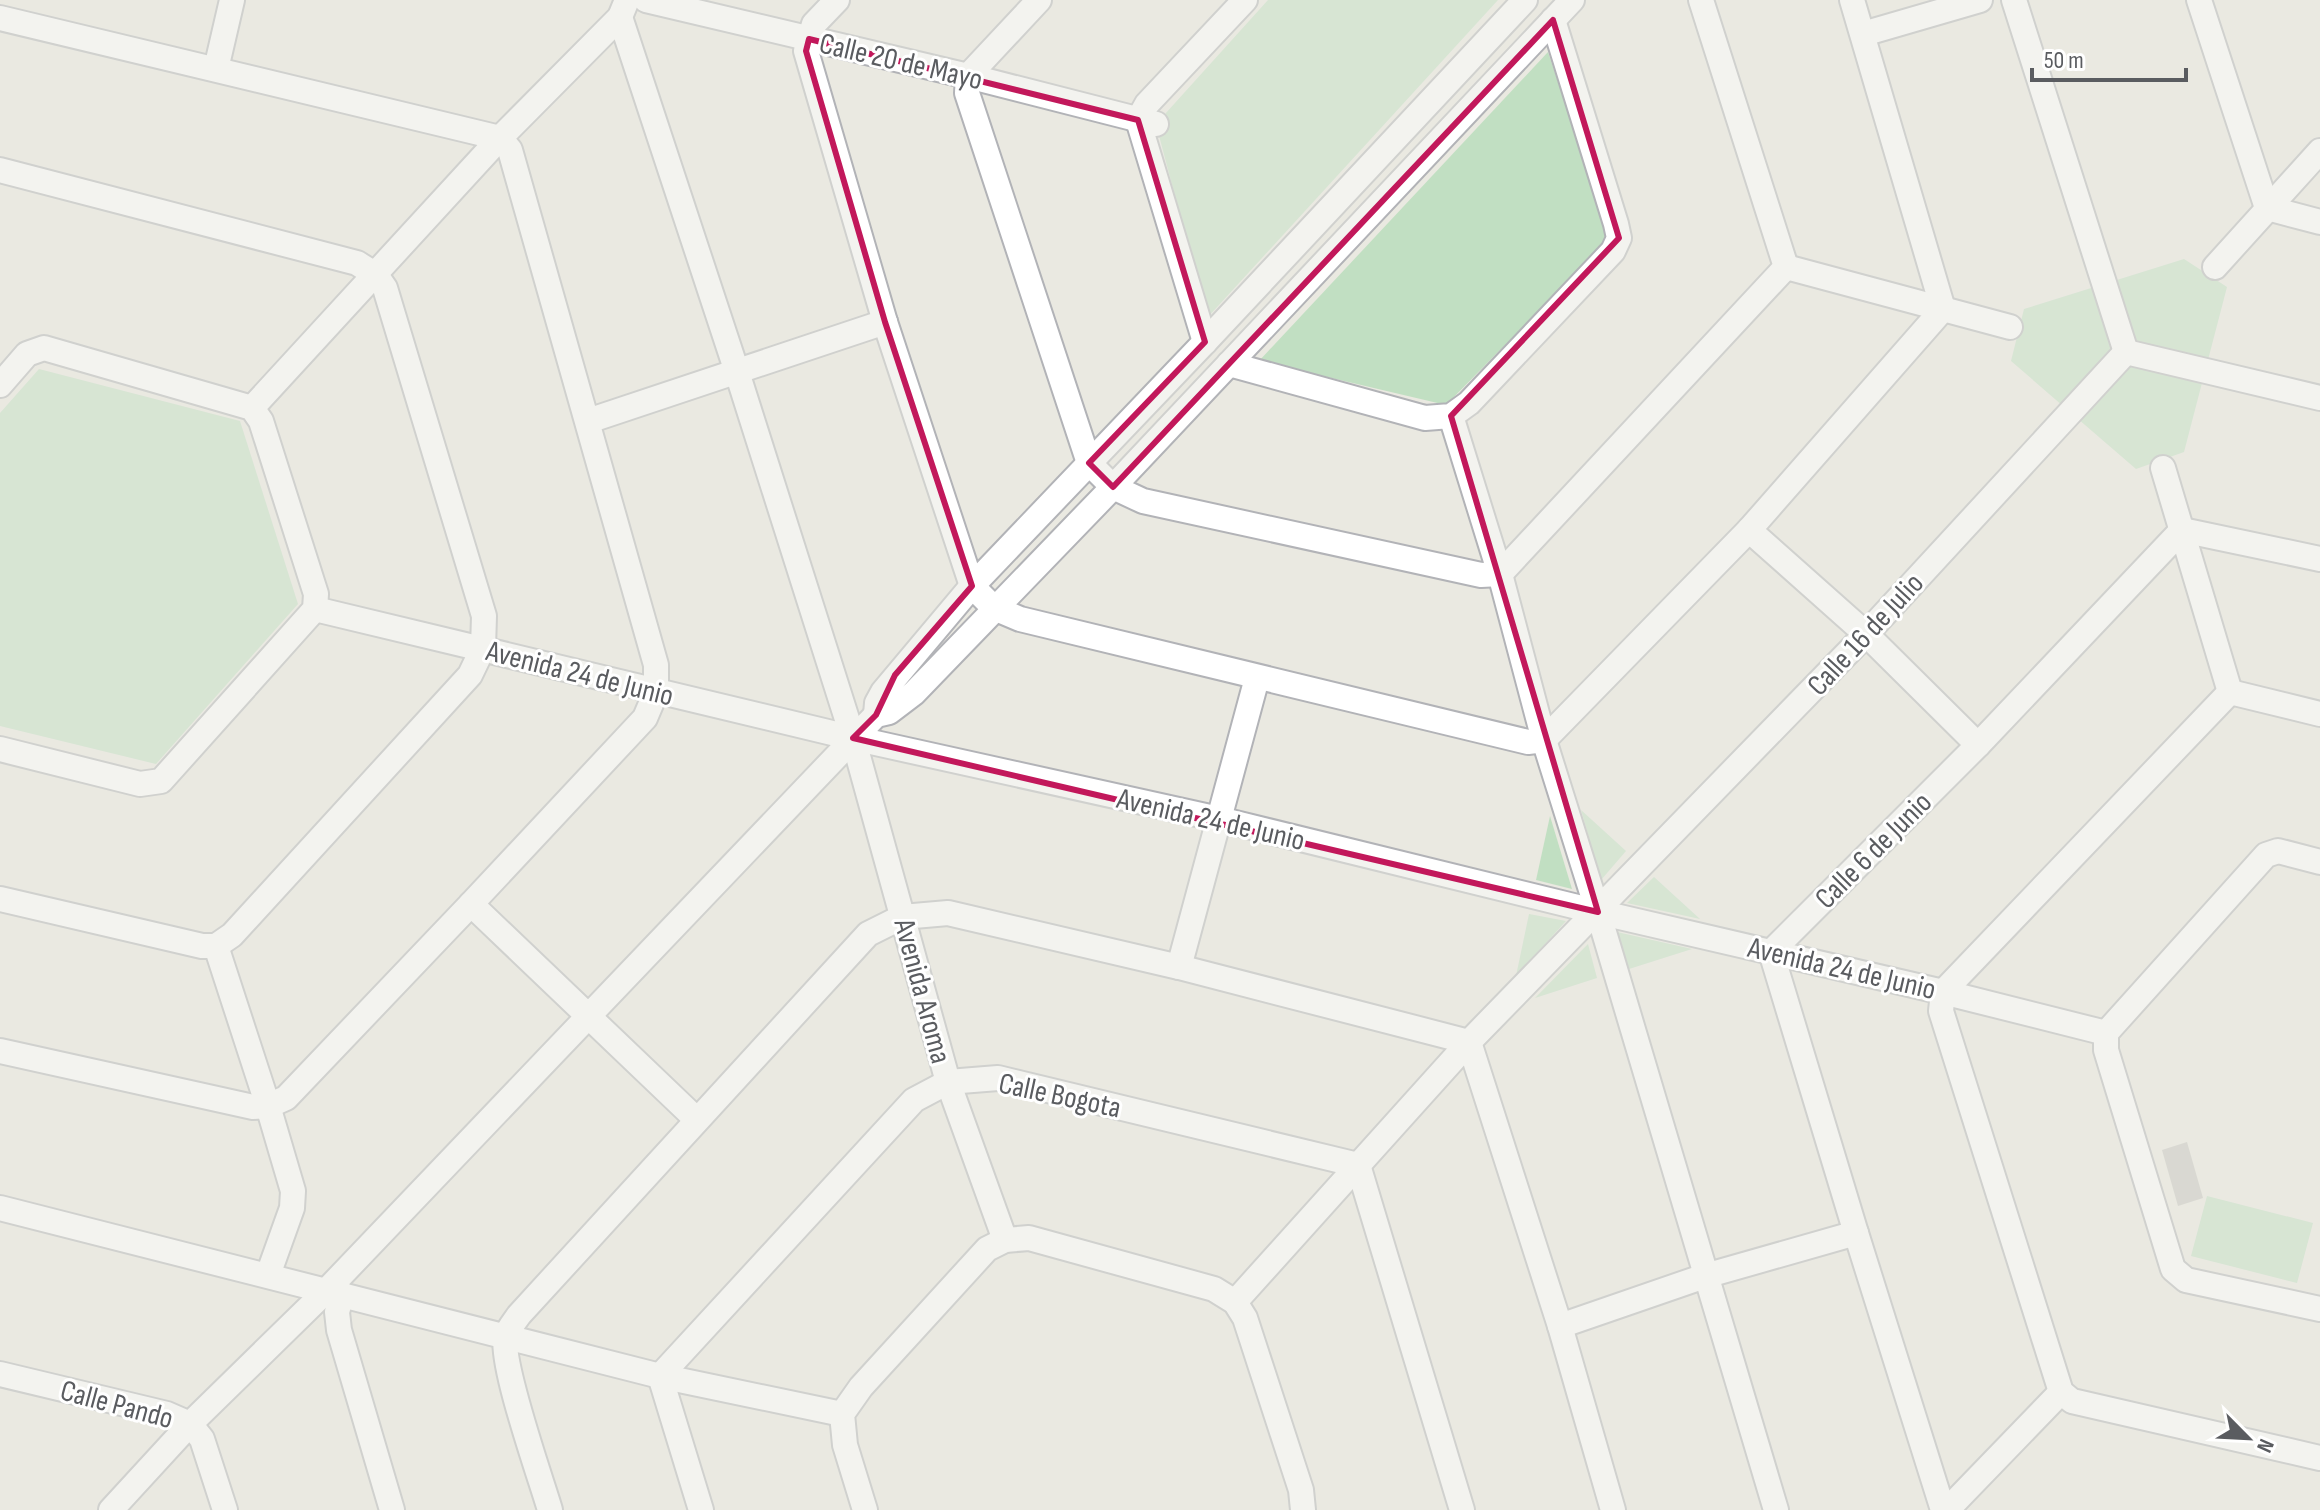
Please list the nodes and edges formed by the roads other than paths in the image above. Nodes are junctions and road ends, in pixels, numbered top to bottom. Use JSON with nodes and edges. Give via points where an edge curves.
{"nodes":[{"id":1,"x":232,"y":0,"type":"edge"},
{"id":2,"x":646,"y":0,"type":"edge"},
{"id":3,"x":837,"y":0,"type":"edge"},
{"id":4,"x":1039,"y":0,"type":"edge"},
{"id":5,"x":1245,"y":0,"type":"edge"},
{"id":6,"x":1525,"y":0,"type":"edge"},
{"id":7,"x":1572,"y":0,"type":"edge"},
{"id":8,"x":1701,"y":0,"type":"edge"},
{"id":9,"x":1852,"y":0,"type":"edge"},
{"id":10,"x":1980,"y":0,"type":"edge"},
{"id":11,"x":2014,"y":0,"type":"edge"},
{"id":12,"x":2199,"y":0,"type":"edge"},
{"id":13,"x":623,"y":8,"type":"edge"},
{"id":14,"x":0,"y":18,"type":"edge"},
{"id":15,"x":1553,"y":20,"type":"junction"},
{"id":16,"x":1863,"y":34,"type":"junction"},
{"id":17,"x":809,"y":39,"type":"junction"},
{"id":18,"x":216,"y":69,"type":"junction"},
{"id":19,"x":968,"y":76,"type":"junction"},
{"id":20,"x":1147,"y":122,"type":"junction"},
{"id":21,"x":500,"y":138,"type":"junction"},
{"id":22,"x":2320,"y":151,"type":"edge"},
{"id":23,"x":0,"y":170,"type":"edge"},
{"id":24,"x":2267,"y":208,"type":"junction"},
{"id":25,"x":2320,"y":222,"type":"edge"},
{"id":26,"x":1786,"y":267,"type":"junction"},
{"id":27,"x":2215,"y":267,"type":"dead end"},
{"id":28,"x":376,"y":275,"type":"junction"},
{"id":29,"x":1943,"y":309,"type":"junction"},
{"id":30,"x":885,"y":322,"type":"junction"},
{"id":31,"x":2010,"y":327,"type":"dead end"},
{"id":32,"x":1205,"y":342,"type":"junction"},
{"id":33,"x":2126,"y":352,"type":"junction"},
{"id":34,"x":1229,"y":364,"type":"junction"},
{"id":35,"x":737,"y":372,"type":"junction"},
{"id":36,"x":0,"y":385,"type":"edge"},
{"id":37,"x":2320,"y":398,"type":"edge"},
{"id":38,"x":252,"y":408,"type":"junction"},
{"id":39,"x":1451,"y":416,"type":"junction"},
{"id":40,"x":588,"y":421,"type":"junction"},
{"id":41,"x":1089,"y":463,"type":"junction"},
{"id":42,"x":2163,"y":468,"type":"dead end"},
{"id":43,"x":1113,"y":487,"type":"junction"},
{"id":44,"x":1749,"y":530,"type":"junction"},
{"id":45,"x":2182,"y":530,"type":"junction"},
{"id":46,"x":2320,"y":559,"type":"edge"},
{"id":47,"x":1500,"y":574,"type":"junction"},
{"id":48,"x":972,"y":586,"type":"junction"},
{"id":49,"x":994,"y":608,"type":"junction"},
{"id":50,"x":315,"y":609,"type":"junction"},
{"id":51,"x":1866,"y":634,"type":"junction"},
{"id":52,"x":483,"y":648,"type":"junction"},
{"id":53,"x":1257,"y":678,"type":"junction"},
{"id":54,"x":656,"y":692,"type":"junction"},
{"id":55,"x":2230,"y":692,"type":"junction"},
{"id":56,"x":2320,"y":714,"type":"edge"},
{"id":57,"x":876,"y":715,"type":"junction"},
{"id":58,"x":853,"y":738,"type":"junction"},
{"id":59,"x":1544,"y":740,"type":"junction"},
{"id":60,"x":1978,"y":745,"type":"junction"},
{"id":61,"x":0,"y":749,"type":"edge"},
{"id":62,"x":1219,"y":819,"type":"junction"},
{"id":63,"x":2320,"y":862,"type":"edge"},
{"id":64,"x":0,"y":899,"type":"edge"},
{"id":65,"x":471,"y":904,"type":"junction"},
{"id":66,"x":1598,"y":912,"type":"junction"},
{"id":67,"x":902,"y":917,"type":"junction"},
{"id":68,"x":216,"y":946,"type":"junction"},
{"id":69,"x":1771,"y":952,"type":"junction"},
{"id":70,"x":1179,"y":967,"type":"junction"},
{"id":71,"x":1943,"y":992,"type":"junction"},
{"id":72,"x":588,"y":1017,"type":"junction"},
{"id":73,"x":2106,"y":1033,"type":"junction"},
{"id":74,"x":1469,"y":1042,"type":"junction"},
{"id":75,"x":0,"y":1051,"type":"edge"},
{"id":76,"x":948,"y":1082,"type":"junction"},
{"id":77,"x":268,"y":1106,"type":"junction"},
{"id":78,"x":696,"y":1119,"type":"junction"},
{"id":79,"x":1358,"y":1165,"type":"junction"},
{"id":80,"x":0,"y":1208,"type":"edge"},
{"id":81,"x":1856,"y":1233,"type":"junction"},
{"id":82,"x":1005,"y":1240,"type":"junction"},
{"id":83,"x":268,"y":1275,"type":"junction"},
{"id":84,"x":1705,"y":1276,"type":"junction"},
{"id":85,"x":334,"y":1292,"type":"junction"},
{"id":86,"x":1235,"y":1302,"type":"junction"},
{"id":87,"x":2320,"y":1309,"type":"edge"},
{"id":88,"x":1560,"y":1326,"type":"junction"},
{"id":89,"x":506,"y":1336,"type":"junction"},
{"id":90,"x":0,"y":1374,"type":"edge"},
{"id":91,"x":660,"y":1376,"type":"junction"},
{"id":92,"x":2061,"y":1392,"type":"junction"},
{"id":93,"x":842,"y":1414,"type":"junction"},
{"id":94,"x":190,"y":1424,"type":"junction"},
{"id":95,"x":2320,"y":1458,"type":"edge"},
{"id":96,"x":111,"y":1510,"type":"edge"},
{"id":97,"x":225,"y":1510,"type":"edge"},
{"id":98,"x":392,"y":1510,"type":"edge"},
{"id":99,"x":550,"y":1510,"type":"edge"},
{"id":100,"x":701,"y":1510,"type":"edge"},
{"id":101,"x":865,"y":1510,"type":"edge"},
{"id":102,"x":1303,"y":1510,"type":"edge"},
{"id":103,"x":1462,"y":1510,"type":"edge"},
{"id":104,"x":1613,"y":1510,"type":"edge"},
{"id":105,"x":1776,"y":1510,"type":"edge"},
{"id":106,"x":1945,"y":1510,"type":"edge"}],
"edges":[{"from":1,"to":18,"type":"street"},
{"from":2,"to":17,"type":"street","name":"Calle 20 de Mayo"},
{"from":3,"to":17,"type":"street","via":[[814,24]]},
{"from":4,"to":19,"type":"street"},
{"from":5,"to":20,"type":"street","via":[[1147,104]]},
{"from":6,"to":32,"type":"street"},
{"from":7,"to":15,"type":"street"},
{"from":8,"to":26,"type":"street"},
{"from":9,"to":16,"type":"street"},
{"from":10,"to":16,"type":"street"},
{"from":11,"to":33,"type":"street"},
{"from":12,"to":24,"type":"street"},
{"from":13,"to":21,"type":"street"},
{"from":13,"to":35,"type":"street","name":"Avenida Aroma"},
{"from":14,"to":18,"type":"street"},
{"from":15,"to":34,"type":"street"},
{"from":15,"to":39,"type":"street","via":[[1619,238],[1603,262]]},
{"from":16,"to":29,"type":"street"},
{"from":17,"to":19,"type":"street","name":"Calle 20 de Mayo"},
{"from":17,"to":30,"type":"street","via":[[806,51]]},
{"from":18,"to":21,"type":"street"},
{"from":19,"to":20,"type":"street","name":"Calle 20 de Mayo"},
{"from":19,"to":41,"type":"street","via":[[967,93]]},
{"from":20,"to":32,"type":"street"},
{"from":21,"to":28,"type":"street"},
{"from":21,"to":40,"type":"street","via":[[510,150]]},
{"from":22,"to":24,"type":"street"},
{"from":23,"to":28,"type":"street","via":[[357,263]]},
{"from":24,"to":25,"type":"street"},
{"from":24,"to":27,"type":"street"},
{"from":26,"to":29,"type":"street"},
{"from":26,"to":47,"type":"street"},
{"from":28,"to":38,"type":"street"},
{"from":28,"to":52,"type":"street","via":[[385,288],[484,616]]},
{"from":29,"to":31,"type":"street"},
{"from":29,"to":44,"type":"street"},
{"from":30,"to":35,"type":"street"},
{"from":30,"to":48,"type":"street"},
{"from":32,"to":41,"type":"street"},
{"from":33,"to":37,"type":"street"},
{"from":33,"to":51,"type":"street","name":"Calle 16 de Julio"},
{"from":34,"to":39,"type":"street","via":[[1425,418]]},
{"from":34,"to":43,"type":"street"},
{"from":35,"to":40,"type":"street"},
{"from":35,"to":58,"type":"street","name":"Avenida Aroma"},
{"from":36,"to":38,"type":"street","via":[[27,354],[44,348]]},
{"from":38,"to":50,"type":"street","via":[[261,421],[316,594]]},
{"from":39,"to":47,"type":"street"},
{"from":40,"to":54,"type":"street","via":[[656,665]]},
{"from":41,"to":43,"type":"street"},
{"from":41,"to":48,"type":"street"},
{"from":42,"to":45,"type":"street"},
{"from":43,"to":47,"type":"street","via":[[1143,501],[1481,575]]},
{"from":43,"to":49,"type":"street"},
{"from":44,"to":51,"type":"street"},
{"from":44,"to":59,"type":"street"},
{"from":45,"to":46,"type":"street"},
{"from":45,"to":55,"type":"street"},
{"from":45,"to":60,"type":"street","name":"Calle 6 de Junio"},
{"from":47,"to":59,"type":"street"},
{"from":48,"to":49,"type":"street"},
{"from":48,"to":57,"type":"street","via":[[883,692]]},
{"from":49,"to":53,"type":"street"},
{"from":49,"to":57,"type":"street","via":[[914,693]]},
{"from":50,"to":52,"type":"street","name":"Avenida 24 de Junio"},
{"from":50,"to":61,"type":"street","via":[[161,781],[140,784]]},
{"from":51,"to":60,"type":"street"},
{"from":51,"to":66,"type":"street","name":"Calle 16 de Julio"},
{"from":52,"to":54,"type":"street","name":"Avenida 24 de Junio"},
{"from":52,"to":68,"type":"street","via":[[470,675],[232,935]]},
{"from":53,"to":59,"type":"street","via":[[1528,742]]},
{"from":53,"to":62,"type":"street"},
{"from":54,"to":58,"type":"street","name":"Avenida 24 de Junio"},
{"from":54,"to":65,"type":"street","via":[[645,718]]},
{"from":55,"to":56,"type":"street"},
{"from":55,"to":71,"type":"street"},
{"from":57,"to":58,"type":"street"},
{"from":58,"to":62,"type":"street","name":"Avenida 24 de Junio"},
{"from":58,"to":67,"type":"street","name":"Avenida Aroma"},
{"from":58,"to":72,"type":"street"},
{"from":59,"to":66,"type":"street"},
{"from":60,"to":69,"type":"street","name":"Calle 6 de Junio"},
{"from":62,"to":66,"type":"street","name":"Avenida 24 de Junio"},
{"from":62,"to":70,"type":"street"},
{"from":63,"to":73,"type":"street","via":[[2278,851],[2266,855]]},
{"from":64,"to":68,"type":"street"},
{"from":65,"to":72,"type":"street"},
{"from":65,"to":77,"type":"street","via":[[286,1098]]},
{"from":66,"to":69,"type":"street","name":"Avenida 24 de Junio"},
{"from":66,"to":74,"type":"street","name":"Calle 16 de Julio"},
{"from":66,"to":84,"type":"street"},
{"from":67,"to":70,"type":"street","via":[[948,913]]},
{"from":67,"to":76,"type":"street","name":"Avenida Aroma"},
{"from":67,"to":78,"type":"street","via":[[868,934]]},
{"from":68,"to":77,"type":"street"},
{"from":69,"to":71,"type":"street","name":"Avenida 24 de Junio"},
{"from":69,"to":81,"type":"street"},
{"from":70,"to":74,"type":"street"},
{"from":71,"to":73,"type":"street","name":"Avenida 24 de Junio"},
{"from":71,"to":92,"type":"street","via":[[1941,1011]]},
{"from":72,"to":78,"type":"street"},
{"from":72,"to":85,"type":"street"},
{"from":73,"to":87,"type":"street","via":[[2106,1050],[2173,1269],[2186,1280]]},
{"from":74,"to":79,"type":"street","name":"Calle 16 de Julio"},
{"from":74,"to":88,"type":"street"},
{"from":75,"to":77,"type":"street"},
{"from":76,"to":79,"type":"street","name":"Calle Bogota","via":[[998,1078]]},
{"from":76,"to":82,"type":"street","name":"Avenida Aroma"},
{"from":76,"to":91,"type":"street","name":"Calle Bogota","via":[[914,1100]]},
{"from":77,"to":83,"type":"street","via":[[293,1191]]},
{"from":78,"to":89,"type":"street","via":[[519,1315]]},
{"from":79,"to":86,"type":"street","name":"Calle 16 de Julio"},
{"from":79,"to":103,"type":"street"},
{"from":80,"to":83,"type":"street"},
{"from":81,"to":84,"type":"street"},
{"from":81,"to":106,"type":"street"},
{"from":82,"to":86,"type":"street","via":[[1029,1238],[1214,1289]]},
{"from":82,"to":93,"type":"street","via":[[987,1249]]},
{"from":83,"to":85,"type":"street"},
{"from":84,"to":88,"type":"street"},
{"from":84,"to":105,"type":"street"},
{"from":85,"to":89,"type":"street"},
{"from":85,"to":94,"type":"street"},
{"from":85,"to":98,"type":"street","via":[[339,1330]]},
{"from":86,"to":102,"type":"street","via":[[1250,1332]]},
{"from":88,"to":104,"type":"street"},
{"from":89,"to":91,"type":"street"},
{"from":89,"to":99,"type":"street","via":[[514,1389]]},
{"from":90,"to":94,"type":"street","name":"Calle Pando"},
{"from":91,"to":93,"type":"street"},
{"from":91,"to":100,"type":"street"},
{"from":92,"to":95,"type":"street","via":[[2072,1401]]},
{"from":92,"to":106,"type":"street"},
{"from":93,"to":101,"type":"street","via":[[845,1445]]},
{"from":94,"to":96,"type":"street"},
{"from":94,"to":97,"type":"street","name":"Calle Pando","via":[[202,1439]]}]}
